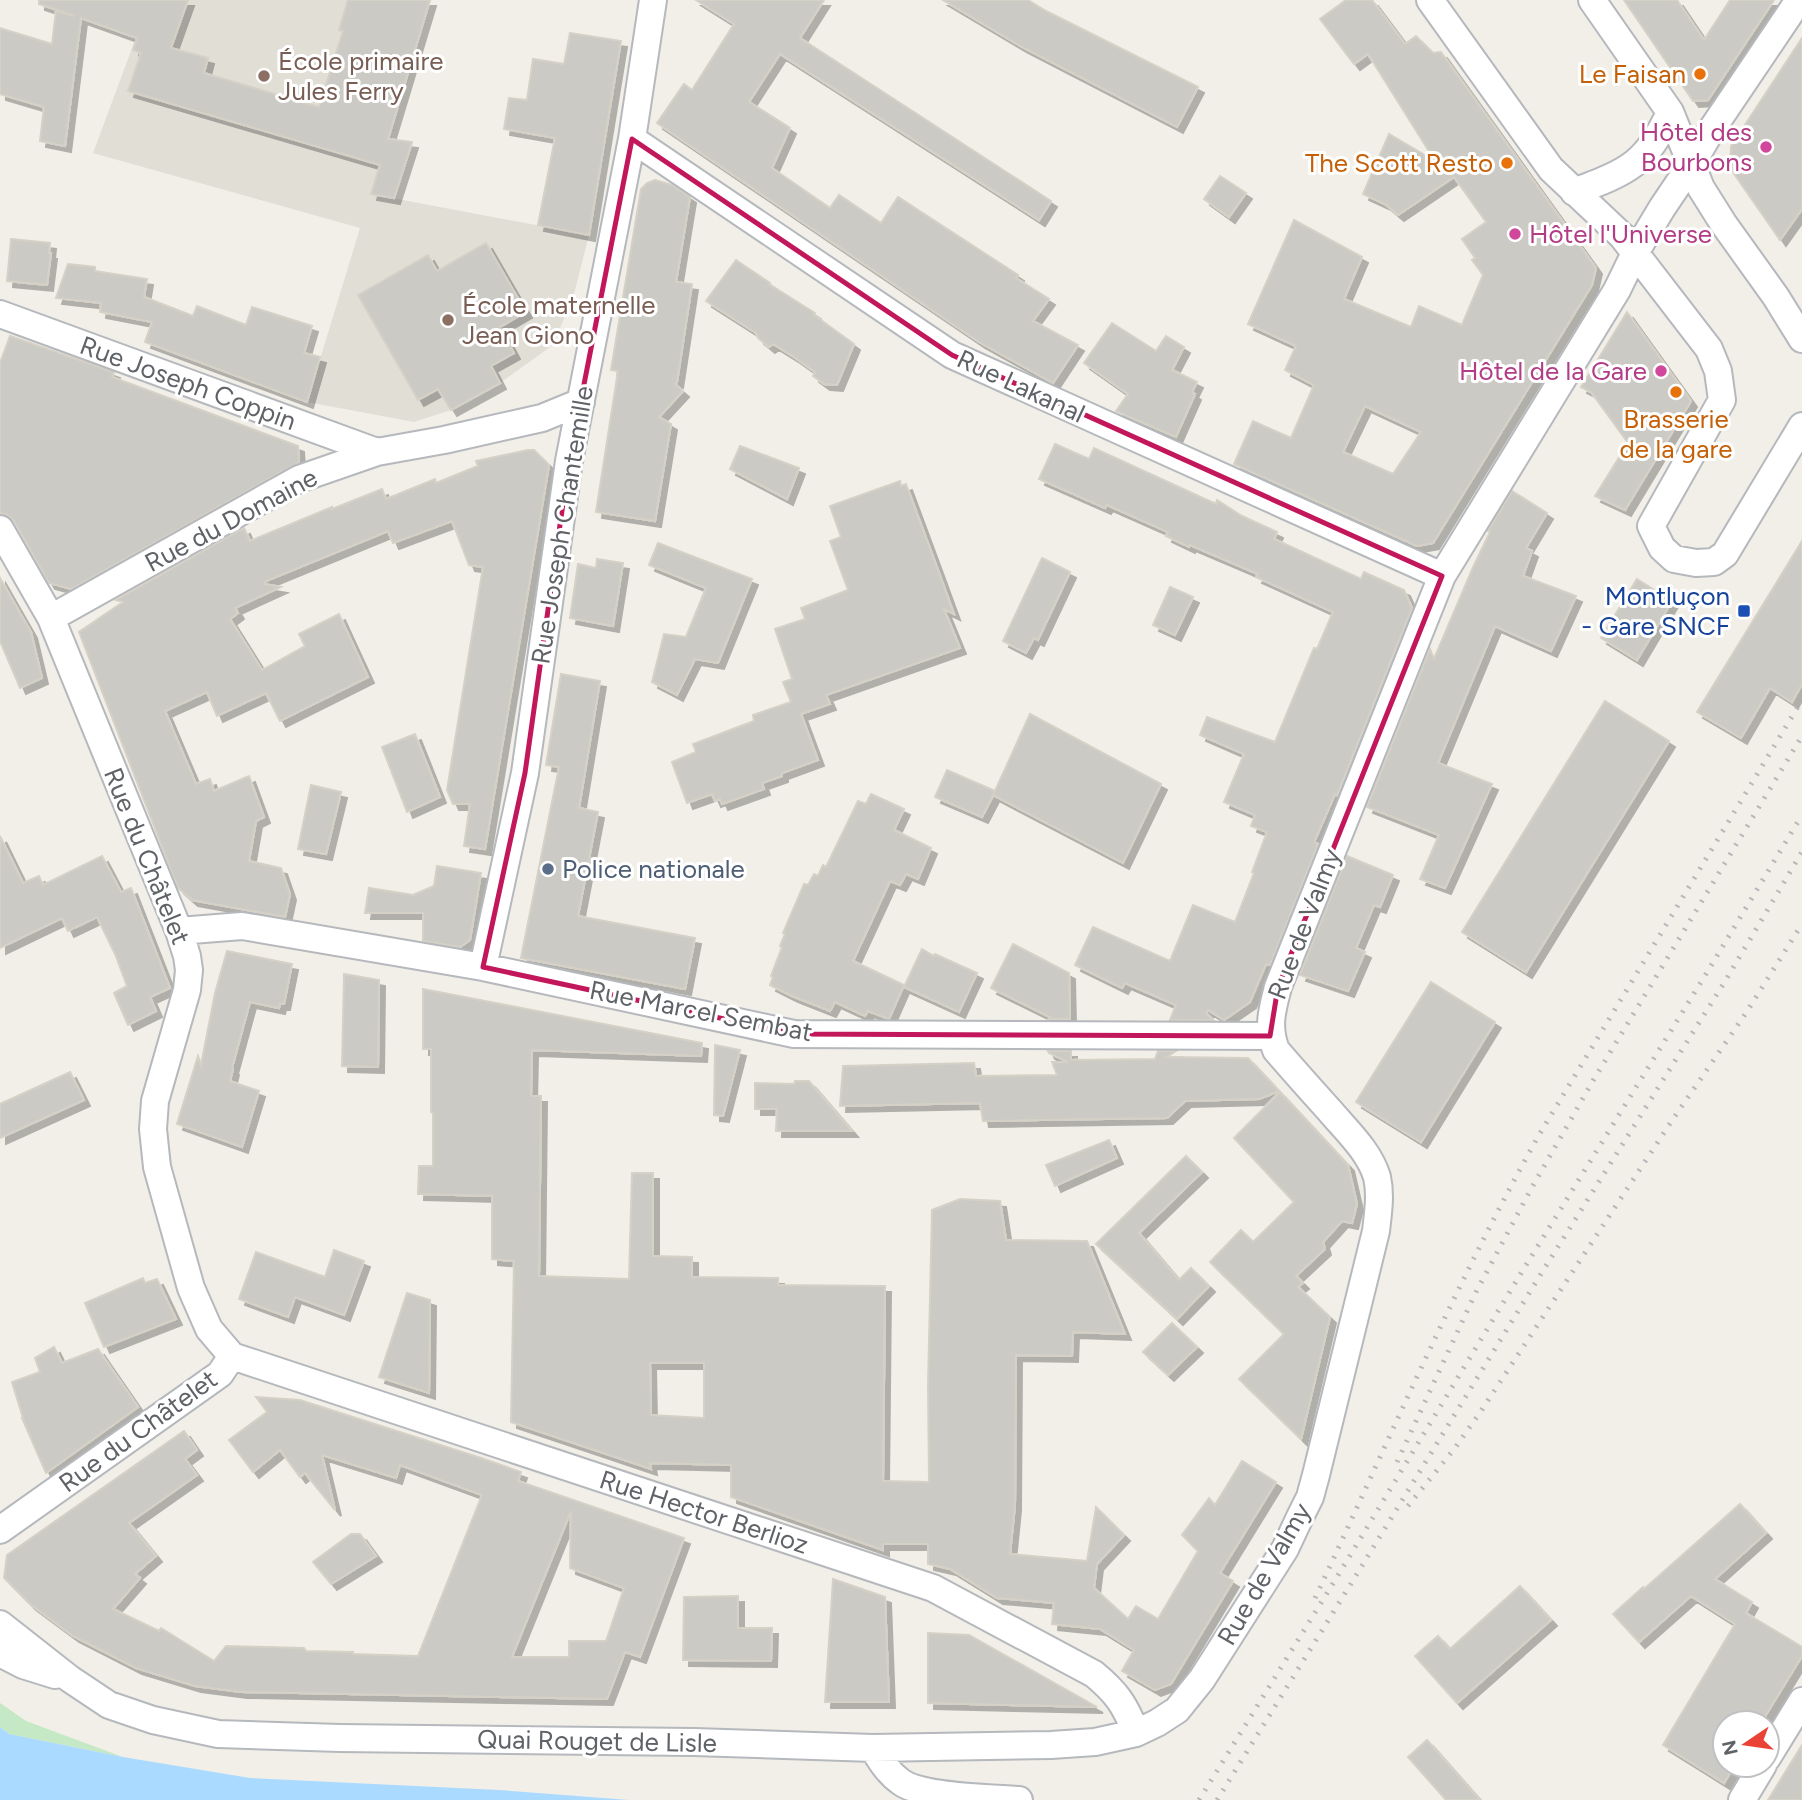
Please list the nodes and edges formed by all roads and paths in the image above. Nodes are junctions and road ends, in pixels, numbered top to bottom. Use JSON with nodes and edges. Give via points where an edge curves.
{"nodes":[{"id":1,"x":653,"y":0,"type":"edge"},
{"id":2,"x":1430,"y":0,"type":"edge"},
{"id":3,"x":1592,"y":0,"type":"edge"},
{"id":4,"x":1799,"y":0,"type":"edge"},
{"id":5,"x":1670,"y":111,"type":"junction"},
{"id":6,"x":632,"y":139,"type":"junction"},
{"id":7,"x":1691,"y":165,"type":"junction"},
{"id":8,"x":1574,"y":192,"type":"junction"},
{"id":9,"x":1635,"y":253,"type":"junction"},
{"id":10,"x":0,"y":314,"type":"edge"},
{"id":11,"x":1802,"y":339,"type":"edge"},
{"id":12,"x":581,"y":402,"type":"junction"},
{"id":13,"x":1802,"y":426,"type":"edge"},
{"id":14,"x":377,"y":452,"type":"junction"},
{"id":15,"x":0,"y":529,"type":"edge"},
{"id":16,"x":1442,"y":576,"type":"junction"},
{"id":17,"x":51,"y":618,"type":"junction"},
{"id":18,"x":179,"y":931,"type":"junction"},
{"id":19,"x":483,"y":967,"type":"junction"},
{"id":20,"x":1270,"y":1036,"type":"junction"},
{"id":21,"x":232,"y":1356,"type":"junction"},
{"id":22,"x":0,"y":1530,"type":"edge"},
{"id":23,"x":0,"y":1624,"type":"edge"},
{"id":24,"x":0,"y":1653,"type":"edge"},
{"id":25,"x":70,"y":1679,"type":"junction"},
{"id":26,"x":1202,"y":1679,"type":"joint"},
{"id":27,"x":1802,"y":1701,"type":"edge"},
{"id":28,"x":1136,"y":1733,"type":"junction"},
{"id":29,"x":1781,"y":1736,"type":"edge"},
{"id":30,"x":873,"y":1748,"type":"junction"},
{"id":31,"x":1755,"y":1779,"type":"edge"},
{"id":32,"x":1019,"y":1800,"type":"edge"},
{"id":33,"x":1742,"y":1800,"type":"edge"}],
"edges":[{"from":1,"to":6,"type":"street","name":"Rue Joseph Chantemille"},
{"from":2,"to":8,"type":"street","via":[[1551,169]]},
{"from":3,"to":5,"type":"street"},
{"from":4,"to":7,"type":"street","name":"Rue de Valmy"},
{"from":5,"to":7,"type":"street"},
{"from":5,"to":8,"type":"street","via":[[1643,157],[1616,176]]},
{"from":6,"to":12,"type":"street","name":"Rue Joseph Chantemille"},
{"from":6,"to":16,"type":"street","name":"Rue Lakanal","via":[[952,355]]},
{"from":7,"to":9,"type":"street","name":"Rue de Valmy"},
{"from":7,"to":11,"type":"street","via":[[1723,223]]},
{"from":8,"to":9,"type":"street"},
{"from":9,"to":13,"type":"street","via":[[1709,349],[1722,400],[1651,526],[1662,548],[1674,559],[1696,563],[1714,562],[1725,554]]},
{"from":9,"to":16,"type":"street","name":"Rue de Valmy","via":[[1617,290]]},
{"from":10,"to":14,"type":"street","name":"Rue Joseph Coppin"},
{"from":12,"to":14,"type":"street","name":"Rue du Domaine","via":[[542,418]]},
{"from":12,"to":19,"type":"street","name":"Rue Joseph Chantemille","via":[[525,773]]},
{"from":14,"to":17,"type":"street","name":"Rue du Domaine","via":[[299,478]]},
{"from":15,"to":17,"type":"street","name":"Rue du Châtelet"},
{"from":16,"to":20,"type":"street","name":"Rue de Valmy","via":[[1278,987]]},
{"from":17,"to":18,"type":"street","name":"Rue du Châtelet"},
{"from":18,"to":19,"type":"street","name":"Rue Marcel Sembat","via":[[242,926]]},
{"from":18,"to":21,"type":"street","name":"Rue du Châtelet","via":[[189,970],[155,1101],[157,1167],[191,1288],[209,1329]]},
{"from":19,"to":20,"type":"street","name":"Rue Marcel Sembat","via":[[794,1034]]},
{"from":20,"to":26,"type":"street","name":"Rue de Valmy","via":[[1276,1050],[1365,1152],[1380,1195],[1371,1251],[1310,1497],[1285,1549]]},
{"from":21,"to":22,"type":"street","name":"Rue du Châtelet","via":[[220,1374]]},
{"from":21,"to":28,"type":"street","name":"Rue Hector Berlioz","via":[[933,1588],[1094,1674],[1127,1710]]},
{"from":23,"to":25,"type":"street","name":"Quai Rouget de Lisle"},
{"from":24,"to":25,"type":"street"},
{"from":25,"to":30,"type":"street","name":"Quai Rouget de Lisle","via":[[109,1705],[218,1734]]},
{"from":26,"to":28,"type":"street","name":"Quai Rouget de Lisle","via":[[1177,1710]]},
{"from":27,"to":29,"type":"street"},
{"from":28,"to":30,"type":"street","name":"Quai Rouget de Lisle","via":[[1051,1745]]},
{"from":30,"to":32,"type":"street","via":[[903,1784],[935,1793]]},
{"from":31,"to":33,"type":"street"}]}
